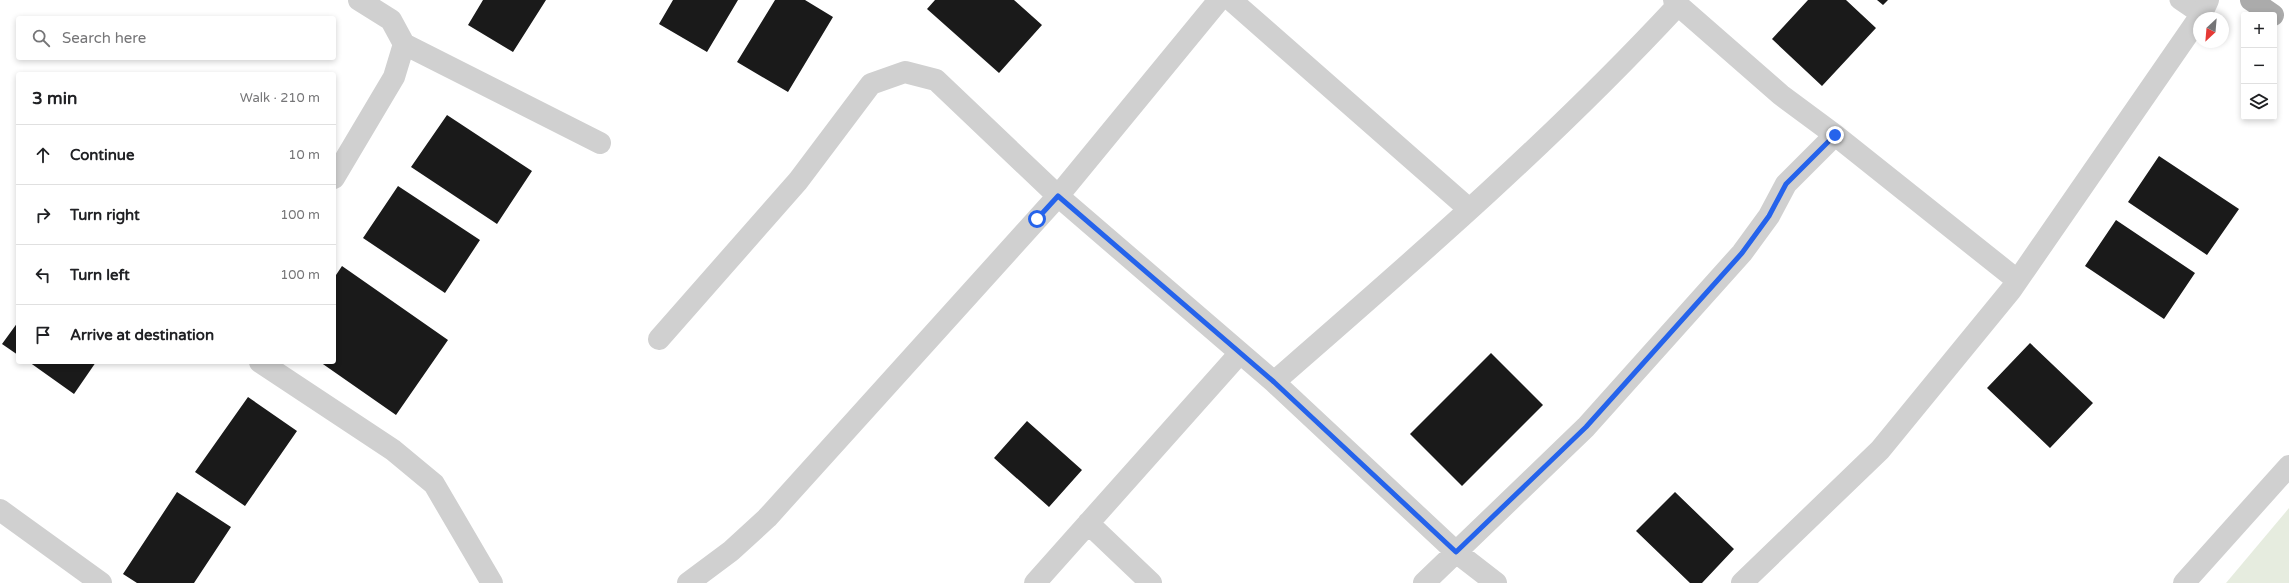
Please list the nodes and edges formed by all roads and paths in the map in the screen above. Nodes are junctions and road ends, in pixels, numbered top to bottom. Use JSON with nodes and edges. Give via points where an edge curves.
{"nodes":[{"id":1,"x":359,"y":0,"type":"edge"},
{"id":2,"x":1219,"y":0,"type":"edge"},
{"id":3,"x":1231,"y":0,"type":"edge"},
{"id":4,"x":2180,"y":0,"type":"edge"},
{"id":5,"x":2251,"y":0,"type":"edge"},
{"id":6,"x":1676,"y":3,"type":"edge"},
{"id":7,"x":2204,"y":8,"type":"edge"},
{"id":8,"x":2269,"y":12,"type":"edge"},
{"id":9,"x":2277,"y":17,"type":"edge"},
{"id":10,"x":2289,"y":26,"type":"edge"},
{"id":11,"x":404,"y":44,"type":"junction"},
{"id":12,"x":1835,"y":135,"type":"junction"},
{"id":13,"x":600,"y":144,"type":"dead end"},
{"id":14,"x":336,"y":175,"type":"edge"},
{"id":15,"x":1058,"y":196,"type":"junction"},
{"id":16,"x":1469,"y":209,"type":"junction"},
{"id":17,"x":2018,"y":280,"type":"junction"},
{"id":18,"x":659,"y":339,"type":"dead end"},
{"id":19,"x":1240,"y":353,"type":"junction"},
{"id":20,"x":263,"y":364,"type":"edge"},
{"id":21,"x":1274,"y":382,"type":"junction"},
{"id":22,"x":2289,"y":466,"type":"edge"},
{"id":23,"x":0,"y":510,"type":"edge"},
{"id":24,"x":1088,"y":523,"type":"junction"},
{"id":25,"x":1456,"y":552,"type":"junction"},
{"id":26,"x":101,"y":583,"type":"edge"},
{"id":27,"x":492,"y":583,"type":"edge"},
{"id":28,"x":688,"y":583,"type":"edge"},
{"id":29,"x":1035,"y":583,"type":"edge"},
{"id":30,"x":1151,"y":583,"type":"edge"},
{"id":31,"x":1424,"y":583,"type":"edge"},
{"id":32,"x":1496,"y":583,"type":"edge"},
{"id":33,"x":1742,"y":583,"type":"edge"},
{"id":34,"x":2184,"y":583,"type":"edge"}],
"edges":[{"from":1,"to":11,"type":"street","via":[[391,20]]},
{"from":2,"to":15,"type":"street"},
{"from":3,"to":16,"type":"street"},
{"from":4,"to":7,"type":"lane"},
{"from":5,"to":8,"type":"main road"},
{"from":6,"to":12,"type":"street","via":[[1781,95]]},
{"from":6,"to":16,"type":"street","via":[[1617,71]]},
{"from":7,"to":17,"type":"street"},
{"from":9,"to":10,"type":"main road"},
{"from":11,"to":13,"type":"street"},
{"from":11,"to":14,"type":"street","via":[[394,77]]},
{"from":12,"to":17,"type":"street"},
{"from":12,"to":25,"type":"street","via":[[1786,184],[1769,216],[1742,253],[1586,427]]},
{"from":15,"to":18,"type":"street","via":[[936,80],[905,72],[871,84],[798,181]]},
{"from":15,"to":19,"type":"street"},
{"from":15,"to":28,"type":"street","via":[[768,518],[731,551]]},
{"from":16,"to":21,"type":"street"},
{"from":17,"to":33,"type":"street","via":[[1880,450]]},
{"from":19,"to":21,"type":"street"},
{"from":19,"to":24,"type":"street"},
{"from":20,"to":27,"type":"street","via":[[393,450],[434,484]]},
{"from":21,"to":25,"type":"street"},
{"from":22,"to":34,"type":"street"},
{"from":23,"to":26,"type":"street"},
{"from":24,"to":29,"type":"street"},
{"from":24,"to":30,"type":"street"},
{"from":25,"to":31,"type":"street"},
{"from":25,"to":32,"type":"street"}]}
